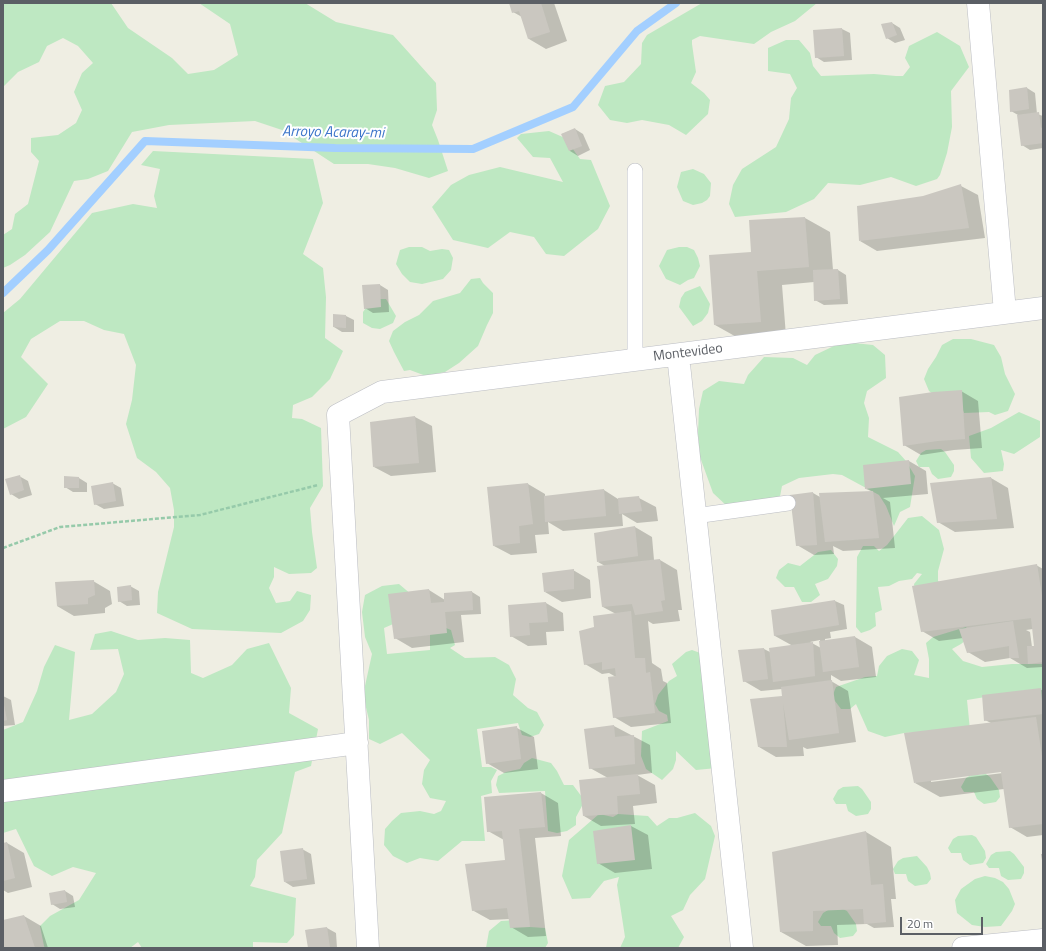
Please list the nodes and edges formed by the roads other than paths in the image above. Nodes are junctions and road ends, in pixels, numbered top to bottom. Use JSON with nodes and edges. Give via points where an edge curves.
{"nodes":[{"id":1,"x":978,"y":3,"type":"edge"},
{"id":2,"x":635,"y":171,"type":"dead end"},
{"id":3,"x":1043,"y":308,"type":"edge"},
{"id":4,"x":1005,"y":312,"type":"junction"},
{"id":5,"x":678,"y":355,"type":"junction"},
{"id":6,"x":635,"y":361,"type":"junction"},
{"id":7,"x":788,"y":503,"type":"dead end"},
{"id":8,"x":695,"y":516,"type":"junction"},
{"id":9,"x":357,"y":743,"type":"junction"},
{"id":10,"x":3,"y":791,"type":"edge"},
{"id":11,"x":1043,"y":940,"type":"edge"},
{"id":12,"x":368,"y":948,"type":"edge"},
{"id":13,"x":742,"y":948,"type":"edge"},
{"id":14,"x":963,"y":948,"type":"edge"}],
"edges":[{"from":1,"to":4,"type":"street"},
{"from":2,"to":6,"type":"lane"},
{"from":3,"to":4,"type":"street","name":"Montevideo"},
{"from":4,"to":5,"type":"street","name":"Montevideo"},
{"from":5,"to":6,"type":"street","name":"Montevideo"},
{"from":5,"to":8,"type":"street"},
{"from":6,"to":9,"type":"street","name":"Montevideo","via":[[382,392],[338,415]]},
{"from":7,"to":8,"type":"lane"},
{"from":8,"to":13,"type":"street"},
{"from":9,"to":10,"type":"street"},
{"from":9,"to":12,"type":"street"},
{"from":11,"to":14,"type":"street"}]}
